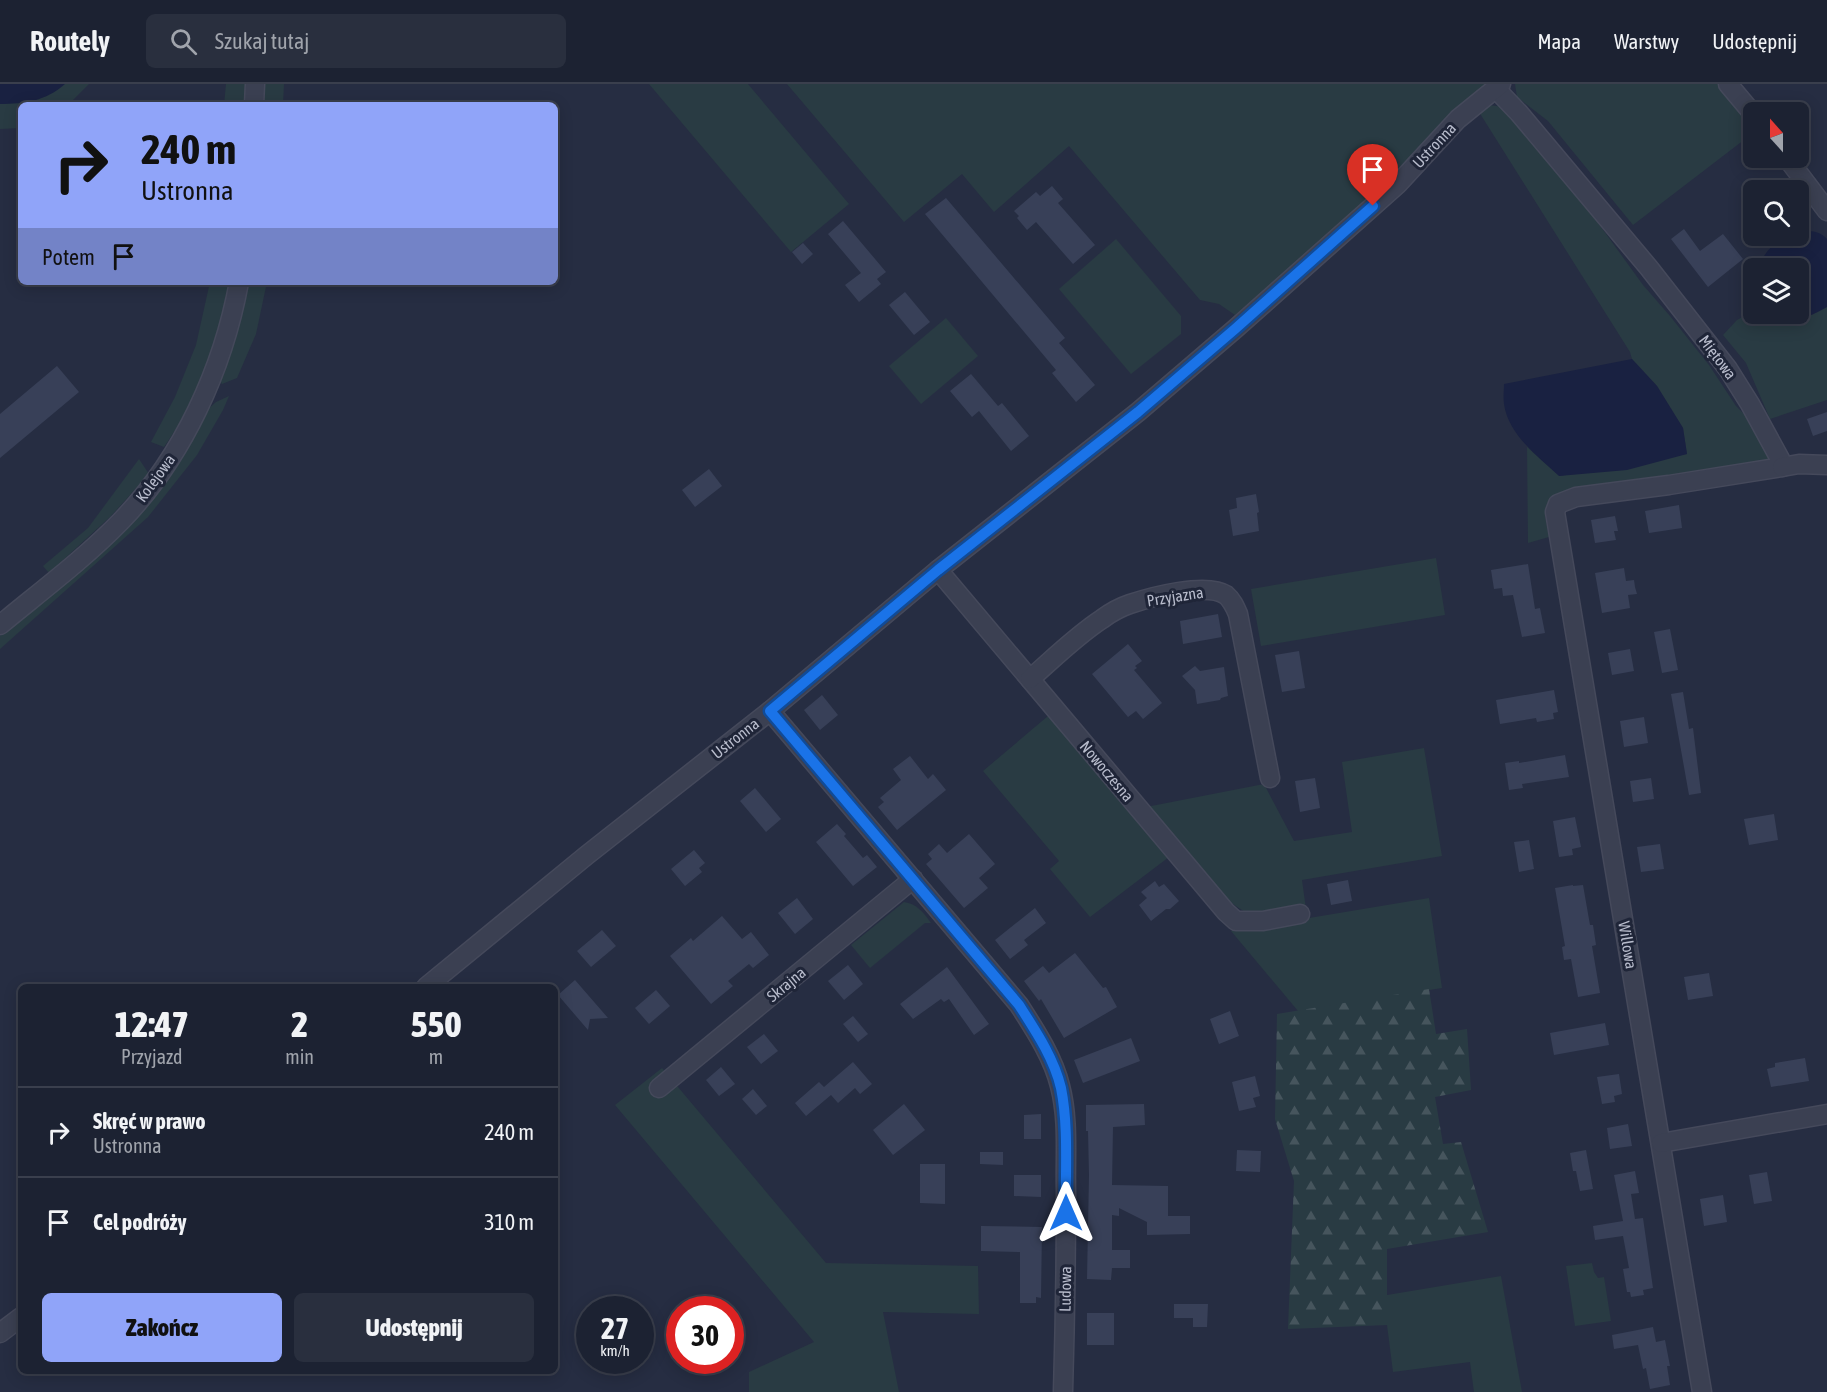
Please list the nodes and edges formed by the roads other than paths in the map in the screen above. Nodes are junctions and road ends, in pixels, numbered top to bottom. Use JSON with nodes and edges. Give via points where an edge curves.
{"nodes":[{"id":1,"x":255,"y":84,"type":"edge"},
{"id":2,"x":1728,"y":84,"type":"edge"},
{"id":3,"x":1498,"y":86,"type":"edge"},
{"id":4,"x":254,"y":102,"type":"edge"},
{"id":5,"x":1743,"y":102,"type":"edge"},
{"id":6,"x":1794,"y":168,"type":"edge"},
{"id":7,"x":1827,"y":212,"type":"edge"},
{"id":8,"x":238,"y":285,"type":"edge"},
{"id":9,"x":1827,"y":465,"type":"edge"},
{"id":10,"x":1782,"y":467,"type":"junction"},
{"id":11,"x":938,"y":570,"type":"junction"},
{"id":12,"x":0,"y":625,"type":"edge"},
{"id":13,"x":1030,"y":679,"type":"junction"},
{"id":14,"x":770,"y":711,"type":"junction"},
{"id":15,"x":1270,"y":778,"type":"dead end"},
{"id":16,"x":913,"y":879,"type":"junction"},
{"id":17,"x":1300,"y":914,"type":"dead end"},
{"id":18,"x":430,"y":984,"type":"edge"},
{"id":19,"x":659,"y":1088,"type":"dead end"},
{"id":20,"x":1827,"y":1114,"type":"edge"},
{"id":21,"x":1661,"y":1143,"type":"junction"},
{"id":22,"x":18,"y":1319,"type":"edge"},
{"id":23,"x":0,"y":1333,"type":"edge"},
{"id":24,"x":1063,"y":1392,"type":"edge"},
{"id":25,"x":1702,"y":1392,"type":"edge"}],
"edges":[{"from":1,"to":4,"type":"street"},
{"from":2,"to":5,"type":"street"},
{"from":3,"to":10,"type":"street","name":"Miętowa","via":[[1728,369]]},
{"from":3,"to":11,"type":"street","name":"Ustronna","via":[[1458,119],[1398,184],[1235,329],[1138,412]]},
{"from":6,"to":7,"type":"street"},
{"from":8,"to":12,"type":"street","name":"Kolejowa","via":[[226,334],[199,408],[159,476],[104,538]]},
{"from":9,"to":10,"type":"street"},
{"from":10,"to":21,"type":"street","name":"Willowa","via":[[1576,497],[1558,504],[1555,512]]},
{"from":11,"to":13,"type":"street","name":"Nowoczesna"},
{"from":11,"to":14,"type":"street","name":"Ustronna"},
{"from":13,"to":15,"type":"street","name":"Przyjazna","via":[[1102,619],[1128,604],[1196,590],[1225,594],[1238,614]]},
{"from":13,"to":17,"type":"street","name":"Nowoczesna","via":[[1236,921]]},
{"from":14,"to":16,"type":"street","name":"Ludowa"},
{"from":14,"to":18,"type":"street","name":"Ustronna"},
{"from":16,"to":19,"type":"street","name":"Skrajna"},
{"from":16,"to":24,"type":"street","name":"Ludowa","via":[[1019,1005],[1050,1058],[1060,1086],[1065,1137]]},
{"from":20,"to":21,"type":"street"},
{"from":21,"to":25,"type":"street","name":"Willowa"},
{"from":22,"to":23,"type":"street"}]}
